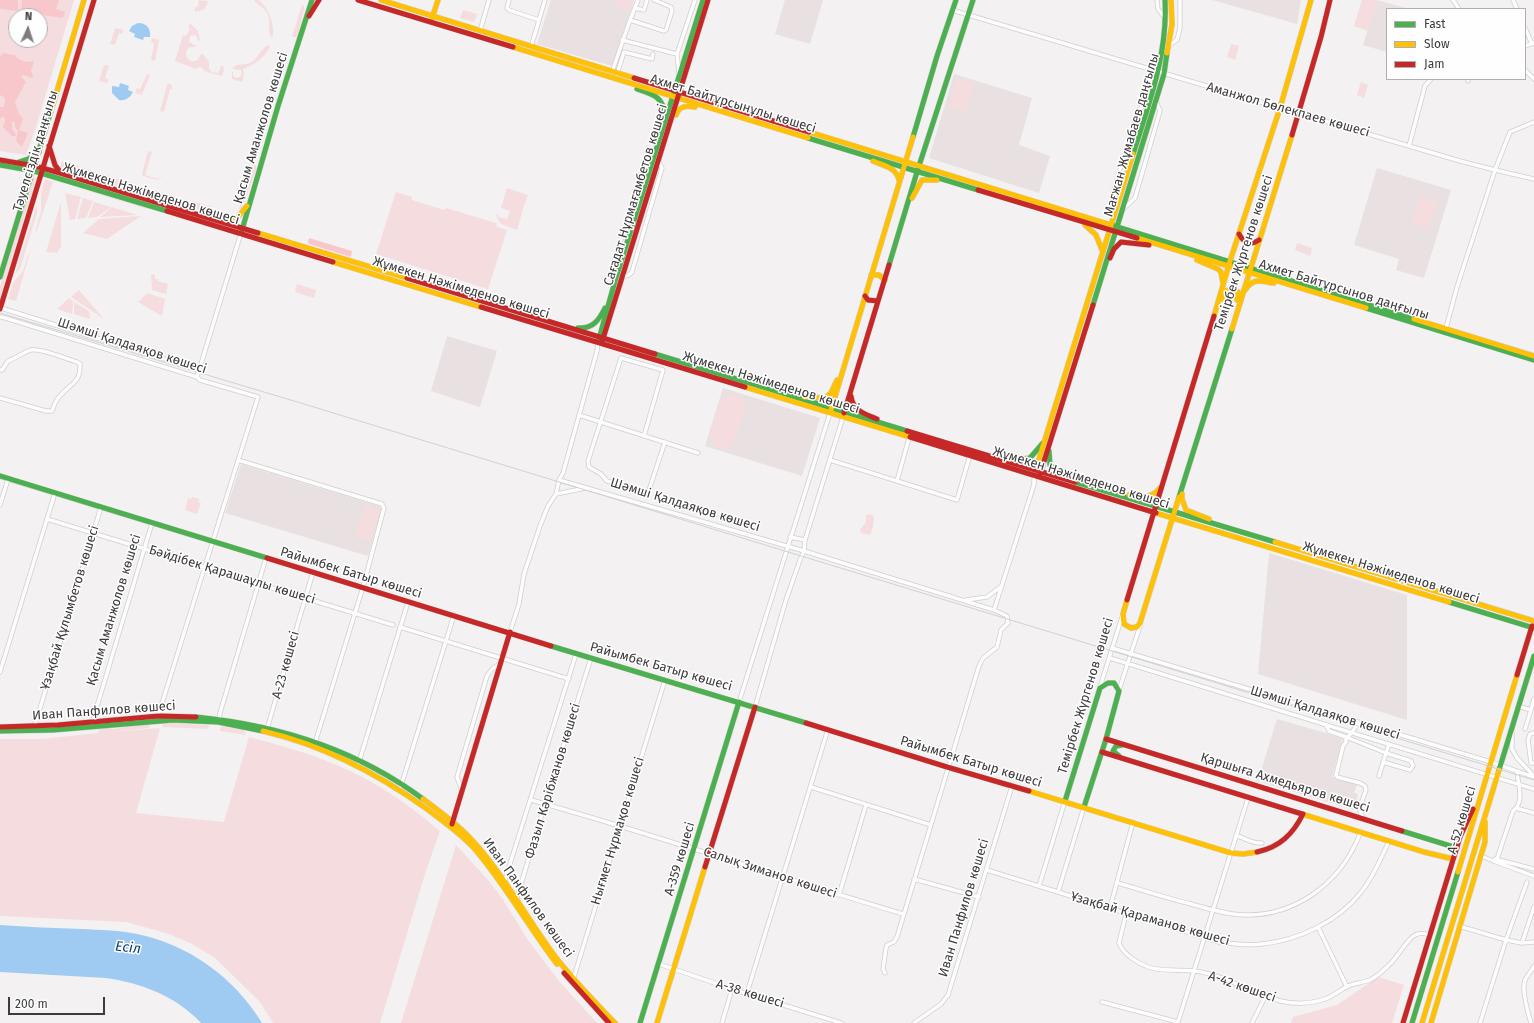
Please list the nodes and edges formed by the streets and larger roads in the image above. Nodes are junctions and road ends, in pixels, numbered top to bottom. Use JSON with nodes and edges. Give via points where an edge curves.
{"nodes":[{"id":1,"x":84,"y":0,"type":"edge"},
{"id":2,"x":94,"y":0,"type":"edge"},
{"id":3,"x":308,"y":0,"type":"edge"},
{"id":4,"x":312,"y":0,"type":"edge"},
{"id":5,"x":319,"y":0,"type":"edge"},
{"id":6,"x":358,"y":0,"type":"edge"},
{"id":7,"x":380,"y":0,"type":"edge"},
{"id":8,"x":438,"y":0,"type":"edge"},
{"id":9,"x":489,"y":0,"type":"edge"},
{"id":10,"x":509,"y":0,"type":"edge"},
{"id":11,"x":545,"y":0,"type":"edge"},
{"id":12,"x":638,"y":0,"type":"edge"},
{"id":13,"x":647,"y":0,"type":"edge"},
{"id":14,"x":654,"y":0,"type":"edge"},
{"id":15,"x":695,"y":0,"type":"edge"},
{"id":16,"x":703,"y":0,"type":"edge"},
{"id":17,"x":708,"y":0,"type":"edge"},
{"id":18,"x":956,"y":0,"type":"edge"},
{"id":19,"x":973,"y":0,"type":"edge"},
{"id":20,"x":1157,"y":0,"type":"edge"},
{"id":21,"x":1165,"y":0,"type":"edge"},
{"id":22,"x":1171,"y":0,"type":"edge"},
{"id":23,"x":1180,"y":0,"type":"edge"},
{"id":24,"x":1311,"y":0,"type":"edge"},
{"id":25,"x":1330,"y":0,"type":"edge"},
{"id":26,"x":635,"y":8,"type":"junction"},
{"id":27,"x":952,"y":10,"type":"junction"},
{"id":28,"x":967,"y":15,"type":"junction"},
{"id":29,"x":432,"y":16,"type":"junction"},
{"id":30,"x":1166,"y":19,"type":"junction"},
{"id":31,"x":539,"y":20,"type":"junction"},
{"id":32,"x":630,"y":20,"type":"junction"},
{"id":33,"x":430,"y":22,"type":"junction"},
{"id":34,"x":304,"y":26,"type":"junction"},
{"id":35,"x":1526,"y":30,"type":"edge"},
{"id":36,"x":480,"y":31,"type":"junction"},
{"id":37,"x":622,"y":40,"type":"junction"},
{"id":38,"x":1533,"y":44,"type":"edge"},
{"id":39,"x":1169,"y":46,"type":"junction"},
{"id":40,"x":531,"y":47,"type":"junction"},
{"id":41,"x":653,"y":54,"type":"dead end"},
{"id":42,"x":677,"y":54,"type":"junction"},
{"id":43,"x":1526,"y":71,"type":"edge"},
{"id":44,"x":614,"y":73,"type":"junction"},
{"id":45,"x":1161,"y":73,"type":"junction"},
{"id":46,"x":679,"y":75,"type":"junction"},
{"id":47,"x":1534,"y":79,"type":"edge"},
{"id":48,"x":1430,"y":80,"type":"edge"},
{"id":49,"x":624,"y":81,"type":"junction"},
{"id":50,"x":676,"y":94,"type":"junction"},
{"id":51,"x":1154,"y":98,"type":"junction"},
{"id":52,"x":1280,"y":108,"type":"junction"},
{"id":53,"x":719,"y":111,"type":"junction"},
{"id":54,"x":1298,"y":114,"type":"junction"},
{"id":55,"x":1534,"y":122,"type":"edge"},
{"id":56,"x":663,"y":127,"type":"junction"},
{"id":57,"x":666,"y":138,"type":"junction"},
{"id":58,"x":49,"y":145,"type":"junction"},
{"id":59,"x":1409,"y":146,"type":"junction"},
{"id":60,"x":39,"y":152,"type":"junction"},
{"id":61,"x":864,"y":156,"type":"junction"},
{"id":62,"x":0,"y":160,"type":"edge"},
{"id":63,"x":658,"y":160,"type":"junction"},
{"id":64,"x":17,"y":162,"type":"junction"},
{"id":65,"x":0,"y":165,"type":"edge"},
{"id":66,"x":905,"y":165,"type":"junction"},
{"id":67,"x":34,"y":168,"type":"junction"},
{"id":68,"x":918,"y":169,"type":"junction"},
{"id":69,"x":42,"y":170,"type":"junction"},
{"id":70,"x":1495,"y":170,"type":"junction"},
{"id":71,"x":62,"y":173,"type":"junction"},
{"id":72,"x":1534,"y":180,"type":"edge"},
{"id":73,"x":948,"y":181,"type":"junction"},
{"id":74,"x":899,"y":184,"type":"junction"},
{"id":75,"x":252,"y":196,"type":"junction"},
{"id":76,"x":908,"y":203,"type":"junction"},
{"id":77,"x":1117,"y":207,"type":"junction"},
{"id":78,"x":1122,"y":210,"type":"junction"},
{"id":79,"x":208,"y":218,"type":"junction"},
{"id":80,"x":1081,"y":222,"type":"junction"},
{"id":81,"x":1103,"y":226,"type":"junction"},
{"id":82,"x":1110,"y":228,"type":"junction"},
{"id":83,"x":242,"y":230,"type":"junction"},
{"id":84,"x":1116,"y":230,"type":"junction"},
{"id":85,"x":1239,"y":234,"type":"junction"},
{"id":86,"x":1259,"y":240,"type":"junction"},
{"id":87,"x":1156,"y":244,"type":"junction"},
{"id":88,"x":1102,"y":253,"type":"junction"},
{"id":89,"x":1188,"y":254,"type":"junction"},
{"id":90,"x":1229,"y":264,"type":"junction"},
{"id":91,"x":1103,"y":270,"type":"junction"},
{"id":92,"x":1249,"y":270,"type":"junction"},
{"id":93,"x":871,"y":275,"type":"junction"},
{"id":94,"x":622,"y":277,"type":"junction"},
{"id":95,"x":0,"y":278,"type":"edge"},
{"id":96,"x":885,"y":280,"type":"junction"},
{"id":97,"x":1223,"y":285,"type":"junction"},
{"id":98,"x":1289,"y":285,"type":"junction"},
{"id":99,"x":613,"y":289,"type":"junction"},
{"id":100,"x":1241,"y":295,"type":"junction"},
{"id":101,"x":865,"y":296,"type":"junction"},
{"id":102,"x":878,"y":301,"type":"junction"},
{"id":103,"x":0,"y":308,"type":"edge"},
{"id":104,"x":1370,"y":308,"type":"junction"},
{"id":105,"x":0,"y":317,"type":"edge"},
{"id":106,"x":1212,"y":320,"type":"junction"},
{"id":107,"x":556,"y":324,"type":"junction"},
{"id":108,"x":1231,"y":328,"type":"junction"},
{"id":109,"x":1446,"y":328,"type":"junction"},
{"id":110,"x":600,"y":340,"type":"junction"},
{"id":111,"x":1534,"y":356,"type":"edge"},
{"id":112,"x":1534,"y":360,"type":"edge"},
{"id":113,"x":0,"y":370,"type":"edge"},
{"id":114,"x":199,"y":370,"type":"junction"},
{"id":115,"x":842,"y":370,"type":"junction"},
{"id":116,"x":197,"y":376,"type":"junction"},
{"id":117,"x":850,"y":393,"type":"junction"},
{"id":118,"x":794,"y":396,"type":"junction"},
{"id":119,"x":0,"y":398,"type":"edge"},
{"id":120,"x":830,"y":410,"type":"junction"},
{"id":121,"x":844,"y":414,"type":"junction"},
{"id":122,"x":579,"y":416,"type":"junction"},
{"id":123,"x":600,"y":422,"type":"junction"},
{"id":124,"x":886,"y":424,"type":"junction"},
{"id":125,"x":644,"y":436,"type":"junction"},
{"id":126,"x":909,"y":438,"type":"junction"},
{"id":127,"x":1044,"y":441,"type":"junction"},
{"id":128,"x":665,"y":442,"type":"junction"},
{"id":129,"x":1049,"y":447,"type":"junction"},
{"id":130,"x":698,"y":453,"type":"dead end"},
{"id":131,"x":970,"y":455,"type":"junction"},
{"id":132,"x":238,"y":460,"type":"junction"},
{"id":133,"x":830,"y":460,"type":"junction"},
{"id":134,"x":1007,"y":461,"type":"junction"},
{"id":135,"x":1038,"y":473,"type":"junction"},
{"id":136,"x":0,"y":476,"type":"edge"},
{"id":137,"x":8,"y":479,"type":"junction"},
{"id":138,"x":1066,"y":479,"type":"junction"},
{"id":139,"x":559,"y":480,"type":"junction"},
{"id":140,"x":1165,"y":480,"type":"junction"},
{"id":141,"x":897,"y":482,"type":"junction"},
{"id":142,"x":1184,"y":483,"type":"junction"},
{"id":143,"x":587,"y":488,"type":"junction"},
{"id":144,"x":55,"y":493,"type":"junction"},
{"id":145,"x":556,"y":494,"type":"junction"},
{"id":146,"x":1116,"y":494,"type":"junction"},
{"id":147,"x":0,"y":505,"type":"edge"},
{"id":148,"x":101,"y":507,"type":"junction"},
{"id":149,"x":1156,"y":509,"type":"junction"},
{"id":150,"x":1174,"y":515,"type":"junction"},
{"id":151,"x":47,"y":519,"type":"junction"},
{"id":152,"x":152,"y":523,"type":"junction"},
{"id":153,"x":1216,"y":524,"type":"junction"},
{"id":154,"x":93,"y":533,"type":"junction"},
{"id":155,"x":790,"y":537,"type":"junction"},
{"id":156,"x":805,"y":540,"type":"junction"},
{"id":157,"x":213,"y":542,"type":"junction"},
{"id":158,"x":787,"y":547,"type":"junction"},
{"id":159,"x":144,"y":548,"type":"junction"},
{"id":160,"x":804,"y":551,"type":"junction"},
{"id":161,"x":266,"y":558,"type":"junction"},
{"id":162,"x":204,"y":567,"type":"junction"},
{"id":163,"x":313,"y":572,"type":"junction"},
{"id":164,"x":258,"y":584,"type":"junction"},
{"id":165,"x":1002,"y":586,"type":"junction"},
{"id":166,"x":362,"y":588,"type":"junction"},
{"id":167,"x":305,"y":598,"type":"junction"},
{"id":168,"x":963,"y":600,"type":"junction"},
{"id":169,"x":408,"y":602,"type":"junction"},
{"id":170,"x":994,"y":610,"type":"junction"},
{"id":171,"x":355,"y":613,"type":"junction"},
{"id":172,"x":1123,"y":614,"type":"junction"},
{"id":173,"x":454,"y":615,"type":"junction"},
{"id":174,"x":1140,"y":623,"type":"junction"},
{"id":175,"x":393,"y":625,"type":"dead end"},
{"id":176,"x":1533,"y":625,"type":"edge"},
{"id":177,"x":400,"y":627,"type":"junction"},
{"id":178,"x":510,"y":632,"type":"junction"},
{"id":179,"x":446,"y":641,"type":"junction"},
{"id":180,"x":1112,"y":648,"type":"junction"},
{"id":181,"x":576,"y":654,"type":"junction"},
{"id":182,"x":1132,"y":655,"type":"junction"},
{"id":183,"x":1534,"y":656,"type":"edge"},
{"id":184,"x":591,"y":658,"type":"junction"},
{"id":185,"x":1110,"y":658,"type":"junction"},
{"id":186,"x":502,"y":661,"type":"junction"},
{"id":187,"x":1128,"y":663,"type":"junction"},
{"id":188,"x":0,"y":672,"type":"edge"},
{"id":189,"x":569,"y":679,"type":"junction"},
{"id":190,"x":665,"y":680,"type":"junction"},
{"id":191,"x":1100,"y":688,"type":"junction"},
{"id":192,"x":1119,"y":691,"type":"junction"},
{"id":193,"x":1534,"y":699,"type":"edge"},
{"id":194,"x":739,"y":702,"type":"junction"},
{"id":195,"x":1518,"y":706,"type":"junction"},
{"id":196,"x":755,"y":707,"type":"junction"},
{"id":197,"x":1531,"y":710,"type":"junction"},
{"id":198,"x":158,"y":716,"type":"junction"},
{"id":199,"x":219,"y":721,"type":"junction"},
{"id":200,"x":1359,"y":723,"type":"junction"},
{"id":201,"x":1512,"y":723,"type":"junction"},
{"id":202,"x":91,"y":724,"type":"junction"},
{"id":203,"x":1326,"y":725,"type":"junction"},
{"id":204,"x":0,"y":727,"type":"edge"},
{"id":205,"x":1525,"y":728,"type":"dead end"},
{"id":206,"x":34,"y":729,"type":"junction"},
{"id":207,"x":828,"y":729,"type":"junction"},
{"id":208,"x":267,"y":730,"type":"junction"},
{"id":209,"x":0,"y":731,"type":"edge"},
{"id":210,"x":1352,"y":733,"type":"junction"},
{"id":211,"x":1534,"y":733,"type":"edge"},
{"id":212,"x":1346,"y":737,"type":"junction"},
{"id":213,"x":1106,"y":739,"type":"junction"},
{"id":214,"x":315,"y":744,"type":"junction"},
{"id":215,"x":1389,"y":744,"type":"junction"},
{"id":216,"x":1125,"y":745,"type":"junction"},
{"id":217,"x":1102,"y":752,"type":"junction"},
{"id":218,"x":1386,"y":753,"type":"junction"},
{"id":219,"x":1123,"y":758,"type":"junction"},
{"id":220,"x":1383,"y":762,"type":"junction"},
{"id":221,"x":1491,"y":762,"type":"junction"},
{"id":222,"x":358,"y":763,"type":"junction"},
{"id":223,"x":1534,"y":763,"type":"edge"},
{"id":224,"x":1500,"y":766,"type":"junction"},
{"id":225,"x":948,"y":767,"type":"junction"},
{"id":226,"x":1517,"y":772,"type":"junction"},
{"id":227,"x":1487,"y":774,"type":"junction"},
{"id":228,"x":1379,"y":776,"type":"dead end"},
{"id":229,"x":1534,"y":776,"type":"edge"},
{"id":230,"x":1496,"y":777,"type":"junction"},
{"id":231,"x":1518,"y":784,"type":"junction"},
{"id":232,"x":1012,"y":786,"type":"junction"},
{"id":233,"x":401,"y":787,"type":"junction"},
{"id":234,"x":811,"y":787,"type":"junction"},
{"id":235,"x":1482,"y":788,"type":"junction"},
{"id":236,"x":1534,"y":789,"type":"edge"},
{"id":237,"x":462,"y":792,"type":"junction"},
{"id":238,"x":1248,"y":798,"type":"junction"},
{"id":239,"x":531,"y":800,"type":"junction"},
{"id":240,"x":1065,"y":801,"type":"junction"},
{"id":241,"x":545,"y":804,"type":"junction"},
{"id":242,"x":866,"y":804,"type":"junction"},
{"id":243,"x":1084,"y":807,"type":"junction"},
{"id":244,"x":1516,"y":808,"type":"junction"},
{"id":245,"x":1534,"y":813,"type":"edge"},
{"id":246,"x":1303,"y":814,"type":"junction"},
{"id":247,"x":1485,"y":816,"type":"junction"},
{"id":248,"x":1363,"y":818,"type":"junction"},
{"id":249,"x":1133,"y":822,"type":"junction"},
{"id":250,"x":452,"y":824,"type":"junction"},
{"id":251,"x":931,"y":825,"type":"junction"},
{"id":252,"x":620,"y":826,"type":"junction"},
{"id":253,"x":1361,"y":832,"type":"junction"},
{"id":254,"x":1237,"y":836,"type":"junction"},
{"id":255,"x":1389,"y":841,"type":"junction"},
{"id":256,"x":1262,"y":843,"type":"dead end"},
{"id":257,"x":1441,"y":844,"type":"junction"},
{"id":258,"x":1457,"y":848,"type":"junction"},
{"id":259,"x":694,"y":849,"type":"junction"},
{"id":260,"x":710,"y":853,"type":"junction"},
{"id":261,"x":1231,"y":853,"type":"junction"},
{"id":262,"x":1437,"y":855,"type":"junction"},
{"id":263,"x":1481,"y":856,"type":"junction"},
{"id":264,"x":1453,"y":859,"type":"junction"},
{"id":265,"x":1496,"y":860,"type":"junction"},
{"id":266,"x":1534,"y":869,"type":"edge"},
{"id":267,"x":987,"y":870,"type":"junction"},
{"id":268,"x":1534,"y":876,"type":"edge"},
{"id":269,"x":783,"y":878,"type":"junction"},
{"id":270,"x":914,"y":879,"type":"junction"},
{"id":271,"x":1527,"y":882,"type":"dead end"},
{"id":272,"x":1118,"y":883,"type":"junction"},
{"id":273,"x":504,"y":884,"type":"junction"},
{"id":274,"x":1039,"y":886,"type":"junction"},
{"id":275,"x":1058,"y":892,"type":"junction"},
{"id":276,"x":839,"y":895,"type":"junction"},
{"id":277,"x":979,"y":897,"type":"junction"},
{"id":278,"x":516,"y":902,"type":"junction"},
{"id":279,"x":1534,"y":907,"type":"edge"},
{"id":280,"x":1110,"y":908,"type":"junction"},
{"id":281,"x":1214,"y":910,"type":"junction"},
{"id":282,"x":903,"y":914,"type":"junction"},
{"id":283,"x":1126,"y":914,"type":"junction"},
{"id":284,"x":1459,"y":926,"type":"junction"},
{"id":285,"x":1318,"y":927,"type":"junction"},
{"id":286,"x":1429,"y":935,"type":"junction"},
{"id":287,"x":1205,"y":938,"type":"junction"},
{"id":288,"x":1506,"y":940,"type":"junction"},
{"id":289,"x":1534,"y":942,"type":"edge"},
{"id":290,"x":1522,"y":943,"type":"junction"},
{"id":291,"x":659,"y":964,"type":"junction"},
{"id":292,"x":1534,"y":966,"type":"edge"},
{"id":293,"x":673,"y":970,"type":"junction"},
{"id":294,"x":1194,"y":971,"type":"junction"},
{"id":295,"x":885,"y":973,"type":"dead end"},
{"id":296,"x":572,"y":981,"type":"junction"},
{"id":297,"x":1347,"y":986,"type":"junction"},
{"id":298,"x":732,"y":989,"type":"junction"},
{"id":299,"x":747,"y":993,"type":"junction"},
{"id":300,"x":1421,"y":995,"type":"junction"},
{"id":301,"x":1265,"y":997,"type":"junction"},
{"id":302,"x":1430,"y":997,"type":"junction"},
{"id":303,"x":1102,"y":1002,"type":"dead end"},
{"id":304,"x":1410,"y":1003,"type":"junction"},
{"id":305,"x":1434,"y":1012,"type":"junction"},
{"id":306,"x":1534,"y":1012,"type":"edge"},
{"id":307,"x":1528,"y":1013,"type":"junction"},
{"id":308,"x":609,"y":1023,"type":"edge"},
{"id":309,"x":615,"y":1023,"type":"edge"},
{"id":310,"x":640,"y":1023,"type":"edge"},
{"id":311,"x":657,"y":1023,"type":"edge"},
{"id":312,"x":722,"y":1023,"type":"edge"},
{"id":313,"x":841,"y":1023,"type":"edge"},
{"id":314,"x":914,"y":1023,"type":"edge"},
{"id":315,"x":1252,"y":1023,"type":"edge"},
{"id":316,"x":1403,"y":1023,"type":"edge"},
{"id":317,"x":1412,"y":1023,"type":"edge"},
{"id":318,"x":1422,"y":1023,"type":"edge"},
{"id":319,"x":1431,"y":1023,"type":"edge"},
{"id":320,"x":1480,"y":1023,"type":"edge"},
{"id":321,"x":1531,"y":1023,"type":"edge"}],
"edges":[{"from":1,"to":60,"type":"street","name":"Тәуелсіздік даңғылы"},
{"from":2,"to":58,"type":"street","name":"Тәуелсіздік даңғылы"},
{"from":3,"to":34,"type":"street"},
{"from":4,"to":34,"type":"street","name":"Қасым Аманжолов көшесі"},
{"from":5,"to":34,"type":"street"},
{"from":6,"to":33,"type":"street","name":"Ахмет Байтұрсынұлы көшесі"},
{"from":7,"to":29,"type":"street","name":"Ахмет Байтұрсынұлы көшесі"},
{"from":8,"to":29,"type":"street"},
{"from":9,"to":36,"type":"street"},
{"from":10,"to":31,"type":"street","via":[[509,10]]},
{"from":11,"to":31,"type":"street"},
{"from":12,"to":26,"type":"street"},
{"from":13,"to":26,"type":"street","via":[[644,10]]},
{"from":14,"to":32,"type":"street","via":[[669,5],[672,10],[665,31]]},
{"from":15,"to":42,"type":"street"},
{"from":16,"to":46,"type":"street","name":"Сағадат Нұрмағамбетов көшесі"},
{"from":17,"to":50,"type":"street","name":"Сағадат Нұрмағамбетов көшесі"},
{"from":18,"to":27,"type":"street"},
{"from":19,"to":28,"type":"street"},
{"from":20,"to":30,"type":"street","via":[[1158,9]]},
{"from":21,"to":30,"type":"street","name":"Мағжан Жұмабаев даңғылы"},
{"from":22,"to":39,"type":"street","name":"Мағжан Жұмабаев даңғылы","via":[[1172,24]]},
{"from":23,"to":39,"type":"street","via":[[1180,28],[1177,40]]},
{"from":24,"to":52,"type":"street","name":"Темірбек Жүргенов көшесі"},
{"from":25,"to":54,"type":"street","name":"Темірбек Жүргенов көшесі"},
{"from":26,"to":32,"type":"street"},
{"from":27,"to":28,"type":"street","name":"Аманжол Бөлекпаев көшесі"},
{"from":27,"to":66,"type":"street"},
{"from":28,"to":45,"type":"street","name":"Аманжол Бөлекпаев көшесі"},
{"from":28,"to":68,"type":"street"},
{"from":29,"to":33,"type":"street"},
{"from":29,"to":36,"type":"street","name":"Ахмет Байтұрсынұлы көшесі"},
{"from":30,"to":45,"type":"street","name":"Мағжан Жұмабаев даңғылы"},
{"from":31,"to":40,"type":"street"},
{"from":32,"to":37,"type":"street"},
{"from":33,"to":49,"type":"street","name":"Ахмет Байтұрсынұлы көшесі"},
{"from":34,"to":75,"type":"street","name":"Қасым Аманжолов көшесі"},
{"from":35,"to":38,"type":"street"},
{"from":36,"to":40,"type":"street","name":"Ахмет Байтұрсынұлы көшесі"},
{"from":37,"to":42,"type":"street"},
{"from":37,"to":44,"type":"street"},
{"from":39,"to":45,"type":"street","name":"Мағжан Жұмабаев даңғылы"},
{"from":40,"to":44,"type":"street","name":"Ахмет Байтұрсынұлы көшесі"},
{"from":41,"to":44,"type":"street","via":[[652,59],[624,52]]},
{"from":42,"to":46,"type":"street"},
{"from":43,"to":47,"type":"street"},
{"from":44,"to":50,"type":"street","name":"Ахмет Байтұрсынұлы көшесі"},
{"from":45,"to":51,"type":"street","name":"Мағжан Жұмабаев даңғылы"},
{"from":45,"to":52,"type":"street","name":"Аманжол Бөлекпаев көшесі"},
{"from":46,"to":50,"type":"street","name":"Сағадат Нұрмағамбетов көшесі"},
{"from":48,"to":59,"type":"street","via":[[1425,86]]},
{"from":49,"to":50,"type":"street","name":"Ахмет Байтұрсынұлы көшесі"},
{"from":49,"to":56,"type":"street","via":[[662,100],[665,112]]},
{"from":50,"to":53,"type":"street","name":"Ахмет Байтұрсынұлы көшесі"},
{"from":50,"to":56,"type":"street","name":"Сағадат Нұрмағамбетов көшесі"},
{"from":50,"to":57,"type":"street","name":"Сағадат Нұрмағамбетов көшесі"},
{"from":50,"to":66,"type":"street","name":"Ахмет Байтұрсынұлы көшесі"},
{"from":51,"to":77,"type":"street","name":"Мағжан Жұмабаев даңғылы"},
{"from":51,"to":77,"type":"street","via":[[1138,111],[1113,193]]},
{"from":51,"to":78,"type":"street","name":"Мағжан Жұмабаев даңғылы"},
{"from":51,"to":78,"type":"street","via":[[1160,111],[1134,198]]},
{"from":52,"to":54,"type":"street","name":"Аманжол Бөлекпаев көшесі"},
{"from":52,"to":85,"type":"street","name":"Темірбек Жүргенов көшесі"},
{"from":53,"to":57,"type":"street","via":[[682,106],[677,111]]},
{"from":53,"to":61,"type":"street","name":"Ахмет Байтұрсынұлы көшесі"},
{"from":54,"to":59,"type":"street","name":"Аманжол Бөлекпаев көшесі"},
{"from":54,"to":86,"type":"street","name":"Темірбек Жүргенов көшесі"},
{"from":55,"to":70,"type":"street","via":[[1510,132]]},
{"from":56,"to":99,"type":"street","name":"Сағадат Нұрмағамбетов көшесі"},
{"from":57,"to":63,"type":"street","name":"Сағадат Нұрмағамбетов көшесі"},
{"from":58,"to":69,"type":"street","name":"Тәуелсіздік даңғылы"},
{"from":58,"to":71,"type":"street","via":[[55,165]]},
{"from":59,"to":70,"type":"street","name":"Аманжол Бөлекпаев көшесі"},
{"from":60,"to":64,"type":"street"},
{"from":60,"to":67,"type":"street","name":"Тәуелсіздік даңғылы"},
{"from":61,"to":66,"type":"street","name":"Ахмет Байтұрсынұлы көшесі"},
{"from":61,"to":74,"type":"street","via":[[895,171]]},
{"from":62,"to":64,"type":"street","name":"Жұмекен Нәжімеденов көшесі"},
{"from":63,"to":94,"type":"street","name":"Сағадат Нұрмағамбетов көшесі"},
{"from":63,"to":94,"type":"street","via":[[662,168],[632,272]]},
{"from":64,"to":67,"type":"street","name":"Жұмекен Нәжімеденов көшесі"},
{"from":65,"to":67,"type":"street","name":"Жұмекен Нәжімеденов көшесі"},
{"from":66,"to":68,"type":"street","name":"Ахмет Байтұрсынұлы көшесі"},
{"from":66,"to":74,"type":"street"},
{"from":67,"to":69,"type":"street","name":"Жұмекен Нәжімеденов көшесі"},
{"from":67,"to":95,"type":"street","name":"Тәуелсіздік даңғылы"},
{"from":68,"to":73,"type":"street","name":"Ахмет Байтұрсынұлы көшесі"},
{"from":68,"to":76,"type":"street"},
{"from":68,"to":81,"type":"street","name":"Ахмет Байтұрсынұлы көшесі"},
{"from":69,"to":71,"type":"street","name":"Жұмекен Нәжімеденов көшесі"},
{"from":69,"to":83,"type":"street","name":"Жұмекен Нәжімеденов көшесі"},
{"from":69,"to":103,"type":"street","name":"Тәуелсіздік даңғылы"},
{"from":70,"to":72,"type":"street","name":"Аманжол Бөлекпаев көшесі"},
{"from":70,"to":109,"type":"street","via":[[1453,298]]},
{"from":71,"to":79,"type":"street","name":"Жұмекен Нәжімеденов көшесі"},
{"from":73,"to":76,"type":"street","via":[[922,180]]},
{"from":73,"to":80,"type":"street","name":"Ахмет Байтұрсынұлы көшесі"},
{"from":74,"to":93,"type":"street"},
{"from":75,"to":79,"type":"street","via":[[239,217],[228,220]]},
{"from":75,"to":83,"type":"street","name":"Қасым Аманжолов көшесі"},
{"from":76,"to":96,"type":"street"},
{"from":77,"to":82,"type":"street","name":"Мағжан Жұмабаев даңғылы"},
{"from":78,"to":84,"type":"street","name":"Мағжан Жұмабаев даңғылы"},
{"from":79,"to":83,"type":"street","name":"Жұмекен Нәжімеденов көшесі"},
{"from":80,"to":81,"type":"street","name":"Ахмет Байтұрсынұлы көшесі"},
{"from":80,"to":88,"type":"street","via":[[1097,235]]},
{"from":81,"to":82,"type":"street","name":"Ахмет Байтұрсынов даңғылы"},
{"from":82,"to":84,"type":"street","name":"Ахмет Байтұрсынов даңғылы"},
{"from":82,"to":88,"type":"street","name":"Мағжан Жұмабаев даңғылы"},
{"from":83,"to":107,"type":"street","name":"Жұмекен Нәжімеденов көшесі"},
{"from":83,"to":110,"type":"street","name":"Жұмекен Нәжімеденов көшесі"},
{"from":83,"to":114,"type":"street","name":"Қасым Аманжолов көшесі"},
{"from":84,"to":87,"type":"street","name":"Ахмет Байтұрсынов даңғылы"},
{"from":84,"to":90,"type":"street","name":"Ахмет Байтұрсынов даңғылы"},
{"from":84,"to":91,"type":"street","name":"Мағжан Жұмабаев даңғылы"},
{"from":85,"to":86,"type":"street","via":[[1242,241],[1247,244],[1251,245]]},
{"from":85,"to":90,"type":"street","name":"Темірбек Жүргенов көшесі"},
{"from":86,"to":92,"type":"street","name":"Темірбек Жүргенов көшесі"},
{"from":87,"to":89,"type":"street","name":"Ахмет Байтұрсынов даңғылы"},
{"from":87,"to":91,"type":"street","via":[[1120,241]]},
{"from":88,"to":127,"type":"street","name":"Мағжан Жұмабаев даңғылы"},
{"from":89,"to":90,"type":"street","name":"Ахмет Байтұрсынов даңғылы"},
{"from":89,"to":97,"type":"street","via":[[1218,269]]},
{"from":90,"to":92,"type":"street","name":"Ахмет Байтұрсынов даңғылы"},
{"from":90,"to":97,"type":"street","name":"Темірбек Жүргенов көшесі"},
{"from":91,"to":129,"type":"street"},
{"from":92,"to":98,"type":"street","name":"Ахмет Байтұрсынов даңғылы"},
{"from":92,"to":100,"type":"street","name":"Темірбек Жүргенов көшесі"},
{"from":92,"to":104,"type":"street","name":"Ахмет Байтұрсынов даңғылы"},
{"from":93,"to":96,"type":"street","via":[[879,275]]},
{"from":93,"to":101,"type":"street"},
{"from":94,"to":110,"type":"street","name":"Сағадат Нұрмағамбетов көшесі"},
{"from":96,"to":102,"type":"street"},
{"from":97,"to":106,"type":"street","name":"Темірбек Жүргенов көшесі"},
{"from":98,"to":100,"type":"street","via":[[1256,280],[1249,284]]},
{"from":98,"to":104,"type":"street","name":"Ахмет Байтұрсынов даңғылы"},
{"from":99,"to":107,"type":"street","via":[[596,325],[581,329]]},
{"from":99,"to":110,"type":"street","name":"Сағадат Нұрмағамбетов көшесі"},
{"from":100,"to":108,"type":"street","name":"Темірбек Жүргенов көшесі"},
{"from":101,"to":102,"type":"street","via":[[868,300]]},
{"from":101,"to":115,"type":"street"},
{"from":102,"to":117,"type":"street"},
{"from":103,"to":114,"type":"street","name":"Шәмші Қалдаяқов көшесі"},
{"from":104,"to":109,"type":"street","name":"Ахмет Байтұрсынов даңғылы"},
{"from":104,"to":112,"type":"street","name":"Ахмет Байтұрсынов даңғылы"},
{"from":105,"to":116,"type":"street","name":"Шәмші Қалдаяқов көшесі"},
{"from":106,"to":108,"type":"street","via":[[1226,290],[1236,290],[1239,296]]},
{"from":106,"to":140,"type":"street","name":"Темірбек Жүргенов көшесі"},
{"from":107,"to":110,"type":"street","name":"Жұмекен Нәжімеденов көшесі"},
{"from":108,"to":142,"type":"street","name":"Темірбек Жүргенов көшесі"},
{"from":109,"to":111,"type":"street","name":"Ахмет Байтұрсынов даңғылы"},
{"from":110,"to":118,"type":"street","name":"Жұмекен Нәжімеденов көшесі"},
{"from":110,"to":120,"type":"street","name":"Жұмекен Нәжімеденов көшесі"},
{"from":110,"to":122,"type":"street","name":"Сағадат Нұрмағамбетов көшесі"},
{"from":113,"to":119,"type":"street","via":[[8,361],[29,350],[39,350],[80,364],[76,382],[57,398],[52,411]]},
{"from":114,"to":116,"type":"street","name":"Қасым Аманжолов көшесі"},
{"from":115,"to":118,"type":"street","via":[[827,398]]},
{"from":115,"to":120,"type":"street"},
{"from":116,"to":132,"type":"street","name":"Шәмші Қалдаяқов көшесі","via":[[200,380],[258,397]]},
{"from":117,"to":121,"type":"street"},
{"from":117,"to":124,"type":"street","via":[[856,410]]},
{"from":118,"to":120,"type":"street","name":"Жұмекен Нәжімеденов көшесі"},
{"from":120,"to":121,"type":"street","name":"Жұмекен Нәжімеденов көшесі"},
{"from":120,"to":155,"type":"street"},
{"from":121,"to":124,"type":"street","name":"Жұмекен Нәжімеденов көшесі"},
{"from":121,"to":126,"type":"street","name":"Жұмекен Нәжімеденов көшесі"},
{"from":121,"to":133,"type":"street"},
{"from":122,"to":123,"type":"street"},
{"from":122,"to":139,"type":"street","name":"Сағадат Нұрмағамбетов көшесі"},
{"from":123,"to":125,"type":"street"},
{"from":123,"to":125,"type":"street","via":[[621,358],[663,370]]},
{"from":123,"to":128,"type":"street","via":[[588,461],[589,467],[607,481],[641,491],[649,490]]},
{"from":124,"to":134,"type":"street","name":"Жұмекен Нәжімеденов көшесі"},
{"from":125,"to":128,"type":"street"},
{"from":126,"to":131,"type":"street","name":"Жұмекен Нәжімеденов көшесі"},
{"from":126,"to":141,"type":"street"},
{"from":127,"to":134,"type":"street","via":[[1030,459]]},
{"from":127,"to":135,"type":"street","name":"Мағжан Жұмабаев даңғылы"},
{"from":128,"to":130,"type":"street"},
{"from":129,"to":135,"type":"street"},
{"from":129,"to":138,"type":"street","via":[[1050,465]]},
{"from":131,"to":135,"type":"street","name":"Жұмекен Нәжімеденов көшесі"},
{"from":131,"to":141,"type":"street","via":[[957,500]]},
{"from":132,"to":157,"type":"street"},
{"from":132,"to":166,"type":"street","via":[[382,504],[384,508]]},
{"from":133,"to":141,"type":"street"},
{"from":133,"to":156,"type":"street"},
{"from":134,"to":135,"type":"street","name":"Жұмекен Нәжімеденов көшесі"},
{"from":135,"to":138,"type":"street","name":"Жұмекен Нәжімеденов көшесі"},
{"from":135,"to":149,"type":"street","name":"Жұмекен Нәжімеденов көшесі"},
{"from":135,"to":165,"type":"street"},
{"from":136,"to":137,"type":"street","name":"Райымбек Батыр көшесі"},
{"from":137,"to":144,"type":"street","name":"Райымбек Батыр көшесі"},
{"from":137,"to":147,"type":"street"},
{"from":138,"to":146,"type":"street","name":"Жұмекен Нәжімеденов көшесі"},
{"from":139,"to":143,"type":"street","name":"Шәмші Қалдаяқов көшесі"},
{"from":139,"to":145,"type":"street","name":"Сағадат Нұрмағамбетов көшесі"},
{"from":140,"to":146,"type":"street","via":[[1157,493],[1148,498]]},
{"from":140,"to":149,"type":"street","name":"Темірбек Жүргенов көшесі"},
{"from":142,"to":150,"type":"street","name":"Темірбек Жүргенов көшесі"},
{"from":142,"to":153,"type":"street","via":[[1182,499],[1186,510]]},
{"from":143,"to":145,"type":"street"},
{"from":143,"to":158,"type":"street","name":"Шәмші Қалдаяқов көшесі"},
{"from":144,"to":148,"type":"street","name":"Райымбек Батыр көшесі"},
{"from":144,"to":151,"type":"street"},
{"from":145,"to":178,"type":"street","name":"Сағадат Нұрмағамбетов көшесі","via":[[540,526],[524,574],[519,604]]},
{"from":146,"to":149,"type":"street","name":"Жұмекен Нәжімеденов көшесі"},
{"from":148,"to":152,"type":"street","name":"Райымбек Батыр көшесі"},
{"from":148,"to":154,"type":"street","name":"Ұзақбай Құлымбетов көшесі"},
{"from":149,"to":150,"type":"street","name":"Жұмекен Нәжімеденов көшесі"},
{"from":149,"to":172,"type":"street","name":"Темірбек Жүргенов көшесі"},
{"from":150,"to":153,"type":"street","name":"Жұмекен Нәжімеденов көшесі"},
{"from":150,"to":174,"type":"street","name":"Темірбек Жүргенов көшесі"},
{"from":150,"to":176,"type":"street","name":"Жұмекен Нәжімеденов көшесі"},
{"from":151,"to":154,"type":"street","name":"Бәйдібек Қарашаұлы көшесі"},
{"from":151,"to":188,"type":"street"},
{"from":152,"to":157,"type":"street","name":"Райымбек Батыр көшесі"},
{"from":152,"to":159,"type":"street","name":"Қасым Аманжолов көшесі"},
{"from":153,"to":176,"type":"street","name":"Жұмекен Нәжімеденов көшесі"},
{"from":154,"to":159,"type":"street","name":"Бәйдібек Қарашаұлы көшесі"},
{"from":154,"to":206,"type":"street","name":"Ұзақбай Құлымбетов көшесі"},
{"from":155,"to":156,"type":"street"},
{"from":155,"to":158,"type":"street"},
{"from":156,"to":160,"type":"street"},
{"from":157,"to":161,"type":"street","name":"Райымбек Батыр көшесі"},
{"from":157,"to":162,"type":"street"},
{"from":158,"to":160,"type":"street","name":"Шәмші Қалдаяқов көшесі"},
{"from":158,"to":194,"type":"street"},
{"from":159,"to":162,"type":"street","name":"Бәйдібек Қарашаұлы көшесі"},
{"from":159,"to":202,"type":"street","name":"Қасым Аманжолов көшесі"},
{"from":160,"to":168,"type":"street","name":"Шәмші Қалдаяқов көшесі"},
{"from":160,"to":196,"type":"street","via":[[786,600]]},
{"from":161,"to":163,"type":"street","name":"Райымбек Батыр көшесі"},
{"from":161,"to":164,"type":"street"},
{"from":162,"to":164,"type":"street","name":"Бәйдібек Қарашаұлы көшесі"},
{"from":162,"to":198,"type":"street"},
{"from":163,"to":166,"type":"street","name":"Райымбек Батыр көшесі"},
{"from":163,"to":167,"type":"street","name":"А-23 көшесі"},
{"from":164,"to":167,"type":"street","name":"Бәйдібек Қарашаұлы көшесі"},
{"from":164,"to":199,"type":"street"},
{"from":165,"to":168,"type":"street","via":[[987,597]]},
{"from":165,"to":170,"type":"street"},
{"from":166,"to":169,"type":"street","name":"Райымбек Батыр көшесі"},
{"from":166,"to":171,"type":"street"},
{"from":167,"to":171,"type":"street","name":"Бәйдібек Қарашаұлы көшесі"},
{"from":167,"to":208,"type":"street","name":"А-23 көшесі"},
{"from":168,"to":170,"type":"street","name":"Шәмші Қалдаяқов көшесі"},
{"from":169,"to":173,"type":"street","name":"Райымбек Батыр көшесі"},
{"from":169,"to":177,"type":"street"},
{"from":170,"to":225,"type":"street","via":[[1007,616],[1008,623],[1001,630],[996,647],[987,654],[979,666]]},
{"from":171,"to":175,"type":"street","name":"Бәйдібек Қарашаұлы көшесі"},
{"from":171,"to":214,"type":"street"},
{"from":172,"to":174,"type":"street","via":[[1124,624],[1128,627],[1137,627]]},
{"from":172,"to":180,"type":"street","name":"Темірбек Жүргенов көшесі"},
{"from":173,"to":178,"type":"street","name":"Райымбек Батыр көшесі"},
{"from":173,"to":179,"type":"street"},
{"from":174,"to":182,"type":"street","name":"Темірбек Жүргенов көшесі"},
{"from":176,"to":221,"type":"street","name":"А-52 көшесі"},
{"from":177,"to":179,"type":"street"},
{"from":177,"to":222,"type":"street"},
{"from":178,"to":181,"type":"street","name":"Райымбек Батыр көшесі"},
{"from":178,"to":186,"type":"street"},
{"from":179,"to":186,"type":"street"},
{"from":179,"to":233,"type":"street"},
{"from":180,"to":182,"type":"street","name":"Шәмші Қалдаяқов көшесі"},
{"from":180,"to":185,"type":"street","name":"Темірбек Жүргенов көшесі"},
{"from":181,"to":184,"type":"street","name":"Райымбек Батыр көшесі"},
{"from":181,"to":189,"type":"street"},
{"from":182,"to":187,"type":"street","name":"Темірбек Жүргенов көшесі"},
{"from":182,"to":200,"type":"street","name":"Шәмші Қалдаяқов көшесі"},
{"from":183,"to":195,"type":"street","name":"А-52 көшесі"},
{"from":184,"to":190,"type":"street","name":"Райымбек Батыр көшесі"},
{"from":184,"to":241,"type":"street","name":"Фазыл Кәрібжанов көшесі"},
{"from":185,"to":187,"type":"street","name":"Шәмші Қалдаяқов көшесі"},
{"from":185,"to":191,"type":"street","name":"Темірбек Жүргенов көшесі"},
{"from":186,"to":189,"type":"street"},
{"from":186,"to":237,"type":"street"},
{"from":186,"to":237,"type":"street","via":[[487,676],[457,777]]},
{"from":187,"to":192,"type":"street","name":"Темірбек Жүргенов көшесі"},
{"from":187,"to":203,"type":"street","name":"Шәмші Қалдаяқов көшесі"},
{"from":189,"to":239,"type":"street"},
{"from":190,"to":194,"type":"street","name":"Райымбек Батыр көшесі"},
{"from":190,"to":252,"type":"street","name":"Нығмет Нұрмақов көшесі"},
{"from":191,"to":192,"type":"street","via":[[1107,682],[1112,682]]},
{"from":191,"to":240,"type":"street","name":"Темірбек Жүргенов көшесі"},
{"from":192,"to":213,"type":"street","name":"Темірбек Жүргенов көшесі"},
{"from":193,"to":197,"type":"street"},
{"from":194,"to":196,"type":"street","name":"Райымбек Батыр көшесі"},
{"from":194,"to":259,"type":"street","name":"А-359 көшесі"},
{"from":195,"to":197,"type":"street"},
{"from":195,"to":201,"type":"street","name":"А-52 көшесі"},
{"from":196,"to":207,"type":"street","name":"Райымбек Батыр көшесі"},
{"from":196,"to":260,"type":"street"},
{"from":197,"to":205,"type":"street"},
{"from":198,"to":199,"type":"street","name":"Иван Панфилов көшесі"},
{"from":198,"to":202,"type":"street","name":"Иван Панфилов көшесі"},
{"from":199,"to":202,"type":"street","name":"Иван Панфилов көшесі","via":[[156,720]]},
{"from":199,"to":208,"type":"street","name":"Иван Панфилов көшесі"},
{"from":200,"to":210,"type":"street"},
{"from":200,"to":221,"type":"street","name":"Шәмші Қалдаяқов көшесі"},
{"from":201,"to":224,"type":"street","name":"А-52 көшесі"},
{"from":201,"to":229,"type":"street","via":[[1512,748],[1517,758]]},
{"from":202,"to":206,"type":"street","name":"Иван Панфилов көшесі"},
{"from":203,"to":210,"type":"street","name":"Шәмші Қалдаяқов көшесі"},
{"from":203,"to":212,"type":"street","via":[[1329,731]]},
{"from":204,"to":206,"type":"street","name":"Иван Панфилов көшесі"},
{"from":206,"to":209,"type":"street","name":"Иван Панфилов көшесі"},
{"from":207,"to":225,"type":"street","name":"Райымбек Батыр көшесі"},
{"from":207,"to":234,"type":"street"},
{"from":208,"to":214,"type":"street","name":"Иван Панфилов көшесі"},
{"from":210,"to":212,"type":"street"},
{"from":210,"to":215,"type":"street","name":"Шәмші Қалдаяқов көшесі"},
{"from":211,"to":223,"type":"street","via":[[1530,734],[1528,740]]},
{"from":212,"to":218,"type":"street"},
{"from":212,"to":248,"type":"street","via":[[1336,775],[1365,786],[1359,809]]},
{"from":213,"to":216,"type":"street","name":"Қаршыға Ахмедьяров көшесі"},
{"from":213,"to":217,"type":"street","name":"Темірбек Жүргенов көшесі"},
{"from":214,"to":222,"type":"street","name":"Иван Панфилов көшесі"},
{"from":215,"to":218,"type":"street"},
{"from":215,"to":227,"type":"street","name":"Шәмші Қалдаяқов көшесі"},
{"from":216,"to":219,"type":"street","via":[[1116,746],[1113,751]]},
{"from":216,"to":248,"type":"street","name":"Қаршыға Ахмедьяров көшесі"},
{"from":217,"to":219,"type":"street","name":"Қаршыға Ахмедьяров көшесі"},
{"from":217,"to":243,"type":"street","name":"Темірбек Жүргенов көшесі"},
{"from":218,"to":220,"type":"street"},
{"from":218,"to":220,"type":"street","via":[[1411,761],[1413,766],[1410,770]]},
{"from":219,"to":238,"type":"street","name":"Қаршыға Ахмедьяров көшесі"},
{"from":220,"to":228,"type":"street"},
{"from":221,"to":224,"type":"street","name":"Шәмші Қалдаяқов көшесі"},
{"from":221,"to":227,"type":"street","name":"А-52 көшесі"},
{"from":222,"to":233,"type":"street","name":"Иван Панфилов көшесі"},
{"from":224,"to":226,"type":"street","name":"Шәмші Қалдаяқов көшесі"},
{"from":224,"to":230,"type":"street","name":"А-52 көшесі"},
{"from":225,"to":232,"type":"street","name":"Райымбек Батыр көшесі"},
{"from":225,"to":251,"type":"street"},
{"from":226,"to":229,"type":"street","name":"Шәмші Қалдаяқов көшесі"},
{"from":226,"to":231,"type":"street"},
{"from":227,"to":230,"type":"street","name":"Шәмші Қалдаяқов көшесі"},
{"from":227,"to":235,"type":"street","name":"А-52 көшесі"},
{"from":230,"to":231,"type":"street","name":"Шәмші Қалдаяқов көшесі"},
{"from":230,"to":247,"type":"street","name":"А-52 көшесі"},
{"from":231,"to":236,"type":"street","name":"Шәмші Қалдаяқов көшесі"},
{"from":231,"to":244,"type":"street","via":[[1520,802]]},
{"from":232,"to":240,"type":"street","name":"Райымбек Батыр көшесі"},
{"from":232,"to":267,"type":"street","name":"Иван Панфилов көшесі"},
{"from":233,"to":250,"type":"street","name":"Иван Панфилов көшесі"},
{"from":234,"to":242,"type":"street"},
{"from":234,"to":269,"type":"street"},
{"from":235,"to":258,"type":"street"},
{"from":235,"to":300,"type":"street","name":"А-52 көшесі"},
{"from":237,"to":250,"type":"street"},
{"from":238,"to":246,"type":"street","name":"Қаршыға Ахмедьяров көшесі"},
{"from":238,"to":254,"type":"street"},
{"from":239,"to":241,"type":"street","name":"Салық Зиманов көшесі"},
{"from":239,"to":273,"type":"street"},
{"from":240,"to":243,"type":"street","name":"Райымбек Батыр көшесі"},
{"from":240,"to":274,"type":"street","name":"Темірбек Жүргенов көшесі"},
{"from":241,"to":252,"type":"street","name":"Салық Зиманов көшесі"},
{"from":241,"to":278,"type":"street","name":"Фазыл Кәрібжанов көшесі"},
{"from":242,"to":251,"type":"street"},
{"from":242,"to":276,"type":"street"},
{"from":243,"to":249,"type":"street","name":"Райымбек Батыр көшесі"},
{"from":243,"to":275,"type":"street","name":"Темірбек Жүргенов көшесі"},
{"from":244,"to":245,"type":"street"},
{"from":244,"to":265,"type":"street"},
{"from":246,"to":253,"type":"street","name":"Қаршыға Ахмедьяров көшесі"},
{"from":246,"to":261,"type":"street","name":"Райымбек Батыр көшесі","via":[[1296,829],[1281,843],[1263,852]]},
{"from":247,"to":263,"type":"street","via":[[1485,842]]},
{"from":247,"to":302,"type":"street","name":"А-52 көшесі"},
{"from":248,"to":257,"type":"street","name":"Қаршыға Ахмедьяров көшесі"},
{"from":249,"to":261,"type":"street","name":"Райымбек Батыр көшесі"},
{"from":249,"to":272,"type":"street"},
{"from":250,"to":273,"type":"street","name":"Иван Панфилов көшесі","via":[[475,844]]},
{"from":251,"to":270,"type":"street"},
{"from":252,"to":259,"type":"street","name":"Салық Зиманов көшесі"},
{"from":252,"to":296,"type":"street","name":"Нығмет Нұрмақов көшесі"},
{"from":253,"to":255,"type":"street","name":"Қаршыға Ахмедьяров көшесі"},
{"from":253,"to":281,"type":"street","via":[[1339,872],[1304,900],[1289,907],[1255,915]]},
{"from":254,"to":256,"type":"street","via":[[1244,837],[1251,843]]},
{"from":254,"to":261,"type":"street"},
{"from":255,"to":262,"type":"street","name":"Қаршыға Ахмедьяров көшесі"},
{"from":255,"to":285,"type":"street","name":"Ұзақбай Қараманов көшесі","via":[[1379,864],[1361,893],[1344,910]]},
{"from":257,"to":258,"type":"street","name":"Қаршыға Ахмедьяров көшесі"},
{"from":257,"to":262,"type":"street","via":[[1441,852]]},
{"from":258,"to":264,"type":"street"},
{"from":259,"to":260,"type":"street","name":"Салық Зиманов көшесі"},
{"from":259,"to":291,"type":"street","name":"А-359 көшесі"},
{"from":260,"to":269,"type":"street","name":"Салық Зиманов көшесі"},
{"from":260,"to":293,"type":"street"},
{"from":261,"to":281,"type":"street"},
{"from":262,"to":264,"type":"street","name":"Қаршыға Ахмедьяров көшесі"},
{"from":263,"to":265,"type":"street"},
{"from":263,"to":284,"type":"street"},
{"from":264,"to":286,"type":"street"},
{"from":265,"to":266,"type":"street"},
{"from":265,"to":268,"type":"street"},
{"from":267,"to":274,"type":"street","name":"Ұзақбай Қараманов көшесі"},
{"from":267,"to":277,"type":"street","name":"Иван Панфилов көшесі"},
{"from":269,"to":276,"type":"street","name":"Салық Зиманов көшесі"},
{"from":269,"to":299,"type":"street"},
{"from":270,"to":277,"type":"street"},
{"from":270,"to":282,"type":"street"},
{"from":271,"to":288,"type":"street"},
{"from":272,"to":280,"type":"street"},
{"from":272,"to":281,"type":"street"},
{"from":273,"to":278,"type":"street","name":"Иван Панфилов көшесі"},
{"from":274,"to":275,"type":"street","name":"Ұзақбай Қараманов көшесі"},
{"from":275,"to":280,"type":"street","name":"Ұзақбай Қараманов көшесі"},
{"from":276,"to":282,"type":"street","name":"Салық Зиманов көшесі"},
{"from":277,"to":314,"type":"street","name":"Иван Панфилов көшесі","via":[[948,994],[941,1004]]},
{"from":278,"to":296,"type":"street","name":"Иван Панфилов көшесі","via":[[539,941]]},
{"from":279,"to":290,"type":"street"},
{"from":280,"to":283,"type":"street","name":"Ұзақбай Қараманов көшесі"},
{"from":281,"to":287,"type":"street"},
{"from":282,"to":295,"type":"street","via":[[894,942],[886,948],[883,969]]},
{"from":283,"to":287,"type":"street","name":"Ұзақбай Қараманов көшесі"},
{"from":283,"to":294,"type":"street","name":"А-42 көшесі","via":[[1119,943],[1135,961],[1149,967]]},
{"from":284,"to":288,"type":"street"},
{"from":284,"to":305,"type":"street"},
{"from":285,"to":287,"type":"street","name":"Ұзақбай Қараманов көшесі","via":[[1283,940],[1260,944],[1225,943]]},
{"from":285,"to":297,"type":"street"},
{"from":286,"to":297,"type":"street","name":"А-42 көшесі","via":[[1413,936],[1390,964],[1370,979]]},
{"from":286,"to":304,"type":"street"},
{"from":287,"to":294,"type":"street"},
{"from":288,"to":290,"type":"street"},
{"from":288,"to":320,"type":"street"},
{"from":289,"to":290,"type":"street"},
{"from":291,"to":293,"type":"street","name":"А-38 көшесі"},
{"from":291,"to":310,"type":"street","name":"А-359 көшесі"},
{"from":292,"to":307,"type":"street","via":[[1525,980]]},
{"from":293,"to":298,"type":"street","name":"А-38 көшесі"},
{"from":293,"to":311,"type":"street"},
{"from":294,"to":301,"type":"street","name":"А-42 көшесі","via":[[1230,981]]},
{"from":294,"to":303,"type":"street","via":[[1178,1022]]},
{"from":296,"to":308,"type":"street","name":"Иван Панфилов көшесі"},
{"from":296,"to":309,"type":"street","name":"Иван Панфилов көшесі"},
{"from":297,"to":301,"type":"street","name":"А-42 көшесі","via":[[1325,999],[1308,1003]]},
{"from":298,"to":299,"type":"street","name":"А-38 көшесі"},
{"from":298,"to":312,"type":"street"},
{"from":299,"to":313,"type":"street","name":"А-38 көшесі"},
{"from":300,"to":304,"type":"street"},
{"from":300,"to":317,"type":"street","name":"А-52 көшесі"},
{"from":301,"to":315,"type":"street"},
{"from":302,"to":305,"type":"street"},
{"from":302,"to":318,"type":"street","name":"А-52 көшесі"},
{"from":304,"to":316,"type":"street"},
{"from":305,"to":319,"type":"street"},
{"from":306,"to":307,"type":"street"},
{"from":307,"to":321,"type":"street"}]}
